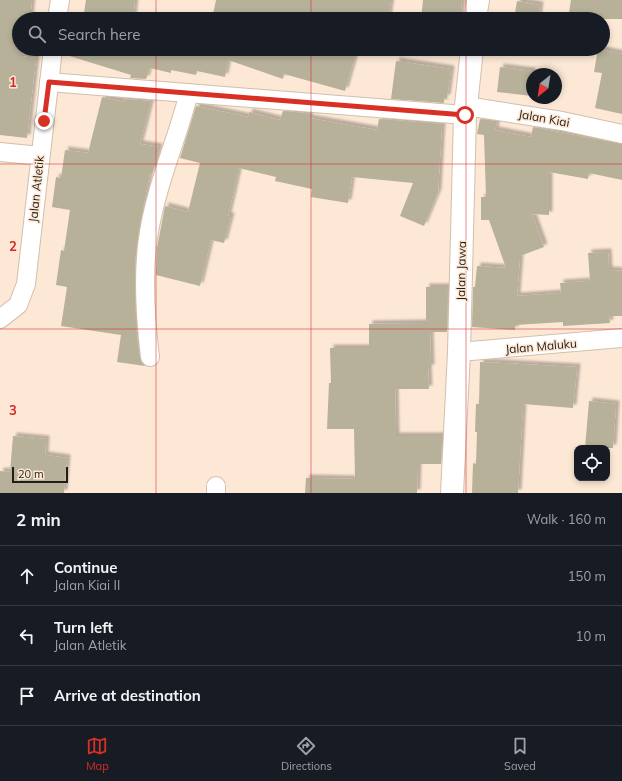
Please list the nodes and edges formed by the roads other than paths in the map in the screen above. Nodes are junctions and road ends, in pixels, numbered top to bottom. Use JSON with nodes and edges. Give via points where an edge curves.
{"nodes":[{"id":1,"x":60,"y":0,"type":"edge"},
{"id":2,"x":478,"y":0,"type":"edge"},
{"id":3,"x":58,"y":12,"type":"edge"},
{"id":4,"x":476,"y":12,"type":"edge"},
{"id":5,"x":52,"y":56,"type":"edge"},
{"id":6,"x":471,"y":56,"type":"edge"},
{"id":7,"x":49,"y":82,"type":"junction"},
{"id":8,"x":188,"y":93,"type":"junction"},
{"id":9,"x":466,"y":110,"type":"junction"},
{"id":10,"x":622,"y":134,"type":"edge"},
{"id":11,"x":0,"y":152,"type":"edge"},
{"id":12,"x":40,"y":156,"type":"junction"},
{"id":13,"x":0,"y":319,"type":"edge"},
{"id":14,"x":622,"y":338,"type":"edge"},
{"id":15,"x":459,"y":352,"type":"junction"},
{"id":16,"x":150,"y":357,"type":"dead end"},
{"id":17,"x":452,"y":493,"type":"edge"}],
"edges":[{"from":1,"to":3,"type":"street"},
{"from":2,"to":4,"type":"street"},
{"from":5,"to":7,"type":"street","name":"Jalan Atletik"},
{"from":6,"to":9,"type":"street","name":"Jalan Jawa"},
{"from":7,"to":8,"type":"street","name":"Jalan Kiai"},
{"from":7,"to":12,"type":"street","name":"Jalan Atletik"},
{"from":8,"to":9,"type":"street","name":"Jalan Kiai"},
{"from":8,"to":16,"type":"street","via":[[149,232],[145,319]]},
{"from":9,"to":10,"type":"street","name":"Jalan Kiai","via":[[562,120]]},
{"from":9,"to":15,"type":"street","name":"Jalan Jawa"},
{"from":11,"to":12,"type":"street"},
{"from":12,"to":13,"type":"street","name":"Jalan Atletik","via":[[26,284],[18,304]]},
{"from":14,"to":15,"type":"street","name":"Jalan Maluku"},
{"from":15,"to":17,"type":"street","name":"Jalan Jawa"}]}
